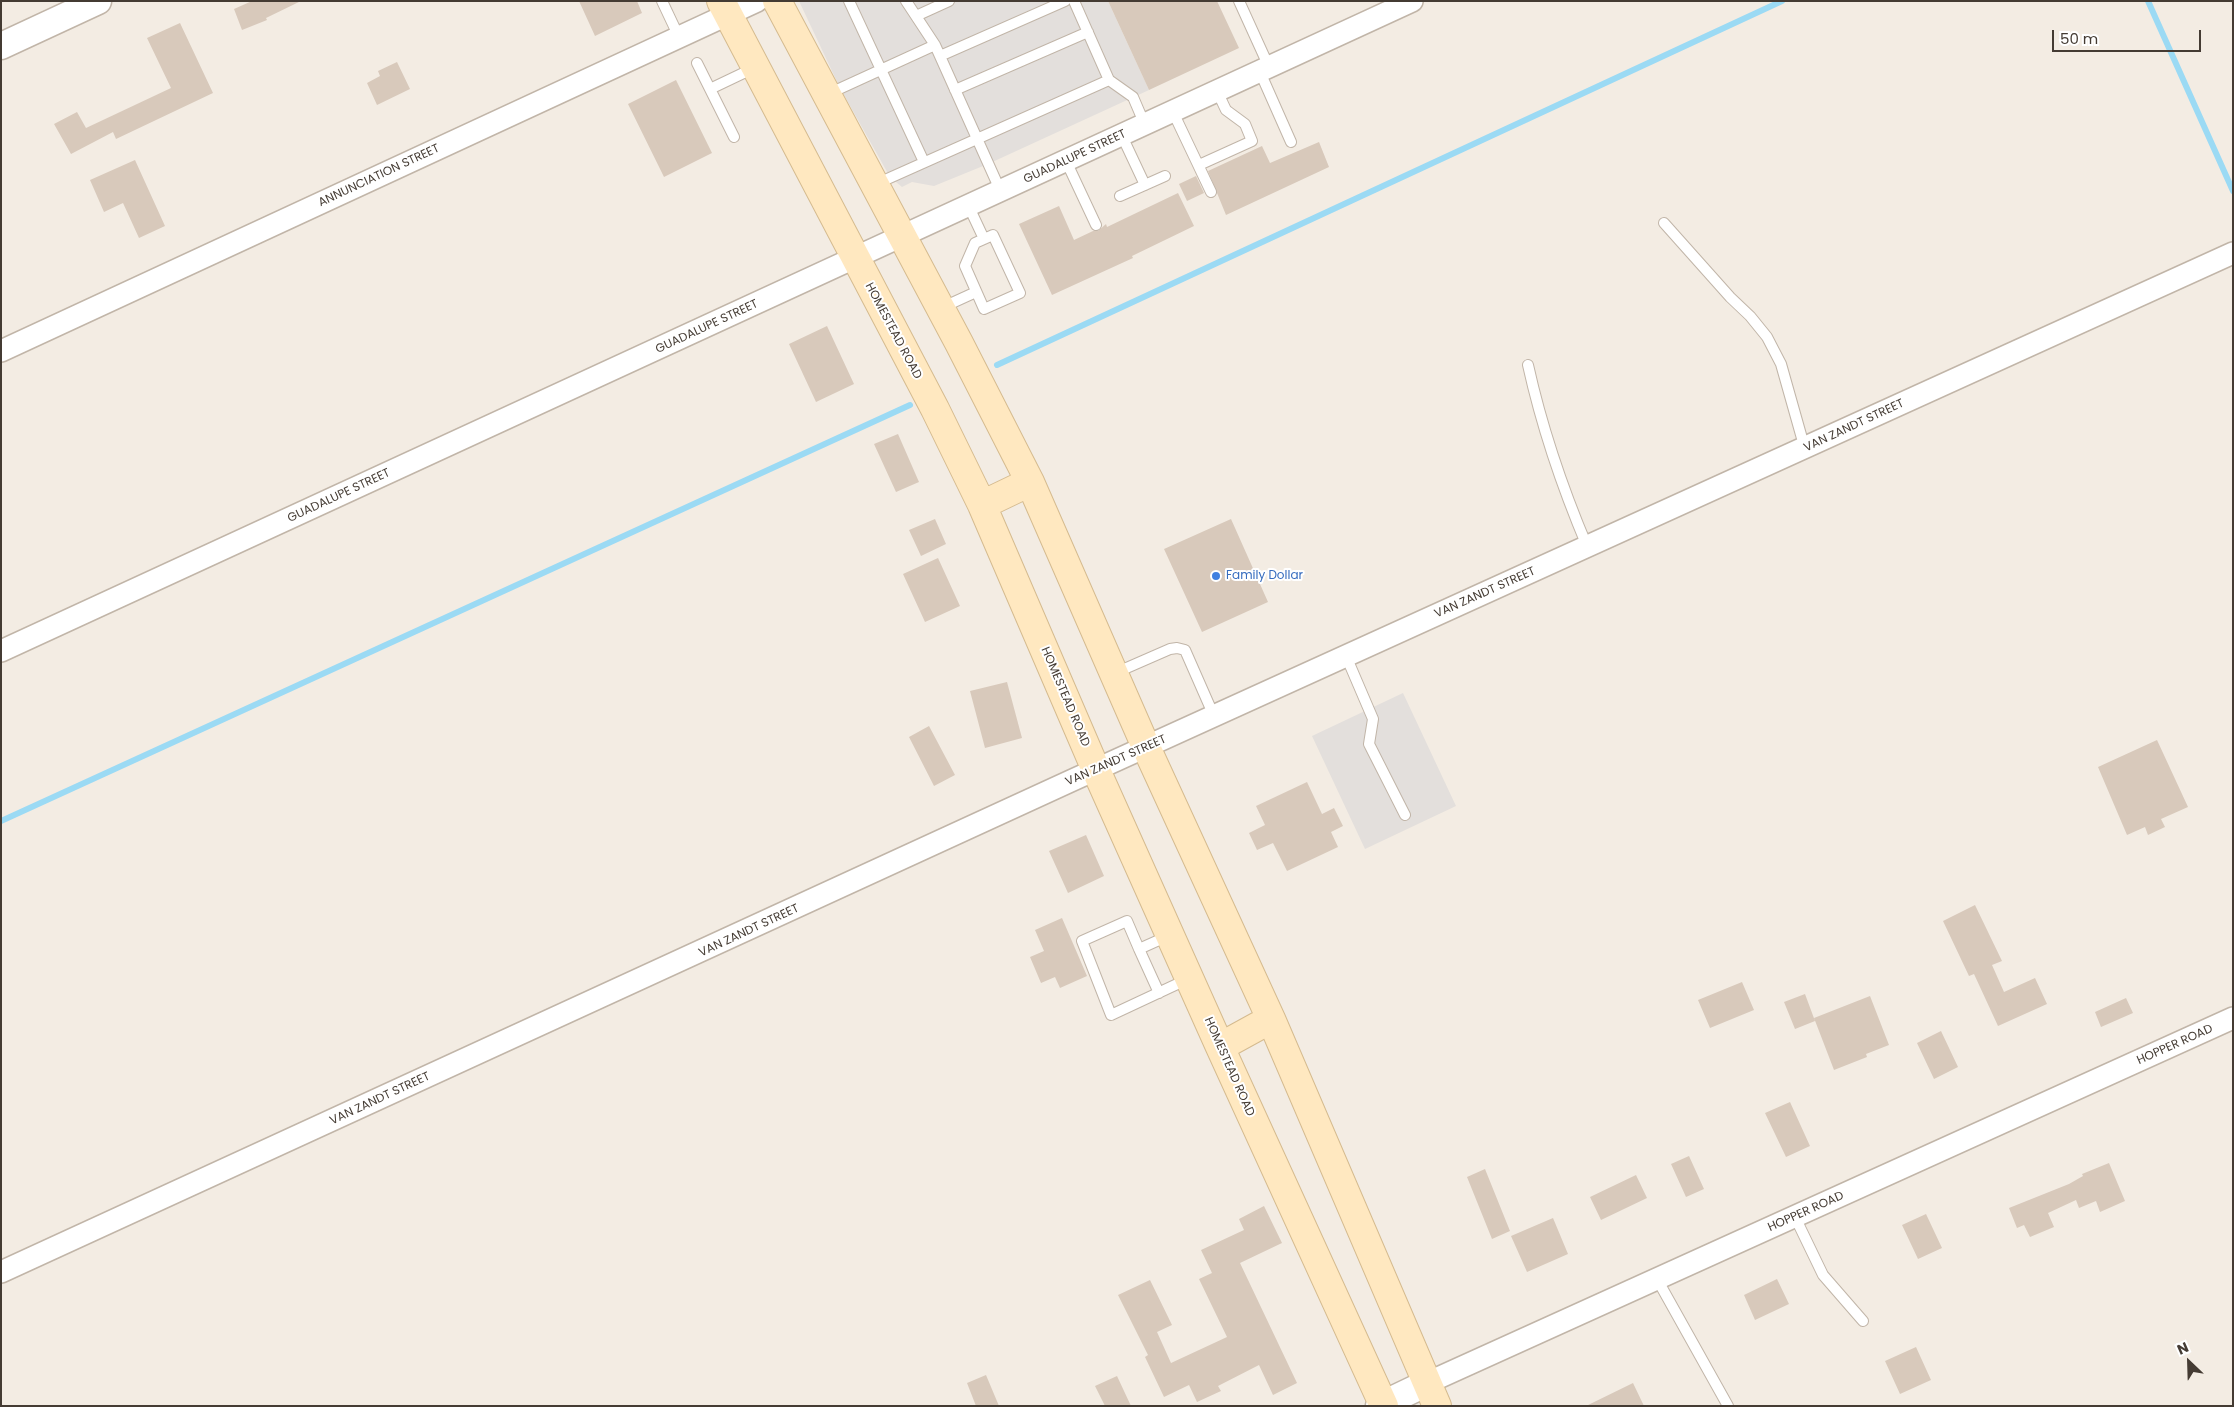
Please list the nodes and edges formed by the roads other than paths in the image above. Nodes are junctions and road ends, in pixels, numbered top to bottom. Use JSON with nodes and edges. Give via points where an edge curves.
{"nodes":[{"id":1,"x":98,"y":1,"type":"edge"},
{"id":2,"x":662,"y":1,"type":"edge"},
{"id":3,"x":757,"y":1,"type":"edge"},
{"id":4,"x":777,"y":1,"type":"edge"},
{"id":5,"x":850,"y":1,"type":"edge"},
{"id":6,"x":906,"y":1,"type":"edge"},
{"id":7,"x":949,"y":1,"type":"edge"},
{"id":8,"x":1065,"y":1,"type":"edge"},
{"id":9,"x":1074,"y":1,"type":"edge"},
{"id":10,"x":1239,"y":1,"type":"edge"},
{"id":11,"x":1403,"y":3,"type":"edge"},
{"id":12,"x":724,"y":8,"type":"edge"},
{"id":13,"x":916,"y":16,"type":"junction"},
{"id":14,"x":1088,"y":32,"type":"junction"},
{"id":15,"x":679,"y":37,"type":"junction"},
{"id":16,"x":935,"y":45,"type":"junction"},
{"id":17,"x":1,"y":46,"type":"edge"},
{"id":18,"x":940,"y":56,"type":"junction"},
{"id":19,"x":697,"y":63,"type":"dead end"},
{"id":20,"x":755,"y":68,"type":"junction"},
{"id":21,"x":881,"y":70,"type":"junction"},
{"id":22,"x":1264,"y":70,"type":"junction"},
{"id":23,"x":1109,"y":80,"type":"junction"},
{"id":24,"x":710,"y":89,"type":"junction"},
{"id":25,"x":955,"y":90,"type":"junction"},
{"id":26,"x":1217,"y":91,"type":"junction"},
{"id":27,"x":827,"y":95,"type":"junction"},
{"id":28,"x":1173,"y":112,"type":"junction"},
{"id":29,"x":1145,"y":125,"type":"junction"},
{"id":30,"x":1122,"y":136,"type":"junction"},
{"id":31,"x":734,"y":137,"type":"dead end"},
{"id":32,"x":977,"y":139,"type":"junction"},
{"id":33,"x":1291,"y":142,"type":"dead end"},
{"id":34,"x":924,"y":162,"type":"junction"},
{"id":35,"x":1066,"y":162,"type":"junction"},
{"id":36,"x":1198,"y":165,"type":"junction"},
{"id":37,"x":1165,"y":176,"type":"dead end"},
{"id":38,"x":874,"y":184,"type":"junction"},
{"id":39,"x":1145,"y":185,"type":"junction"},
{"id":40,"x":1001,"y":192,"type":"junction"},
{"id":41,"x":1211,"y":192,"type":"dead end"},
{"id":42,"x":1120,"y":196,"type":"dead end"},
{"id":43,"x":969,"y":207,"type":"junction"},
{"id":44,"x":1664,"y":223,"type":"dead end"},
{"id":45,"x":1096,"y":225,"type":"dead end"},
{"id":46,"x":902,"y":238,"type":"junction"},
{"id":47,"x":984,"y":240,"type":"junction"},
{"id":48,"x":2233,"y":253,"type":"edge"},
{"id":49,"x":855,"y":258,"type":"junction"},
{"id":50,"x":976,"y":292,"type":"junction"},
{"id":51,"x":940,"y":308,"type":"junction"},
{"id":52,"x":1,"y":351,"type":"edge"},
{"id":53,"x":1528,"y":365,"type":"dead end"},
{"id":54,"x":1805,"y":449,"type":"junction"},
{"id":55,"x":1030,"y":482,"type":"junction"},
{"id":56,"x":982,"y":505,"type":"junction"},
{"id":57,"x":1587,"y":546,"type":"junction"},
{"id":58,"x":1,"y":651,"type":"edge"},
{"id":59,"x":1346,"y":656,"type":"junction"},
{"id":60,"x":1114,"y":673,"type":"junction"},
{"id":61,"x":1214,"y":716,"type":"junction"},
{"id":62,"x":1146,"y":747,"type":"junction"},
{"id":63,"x":1096,"y":770,"type":"junction"},
{"id":64,"x":1405,"y":815,"type":"dead end"},
{"id":65,"x":1170,"y":935,"type":"junction"},
{"id":66,"x":1139,"y":949,"type":"junction"},
{"id":67,"x":1189,"y":979,"type":"junction"},
{"id":68,"x":1159,"y":993,"type":"junction"},
{"id":69,"x":2233,"y":1018,"type":"edge"},
{"id":70,"x":1271,"y":1019,"type":"junction"},
{"id":71,"x":1220,"y":1047,"type":"junction"},
{"id":72,"x":1795,"y":1217,"type":"junction"},
{"id":73,"x":1,"y":1272,"type":"edge"},
{"id":74,"x":1657,"y":1279,"type":"junction"},
{"id":75,"x":1863,"y":1321,"type":"dead end"},
{"id":76,"x":1432,"y":1395,"type":"edge"},
{"id":77,"x":1382,"y":1405,"type":"edge"},
{"id":78,"x":1728,"y":1406,"type":"edge"}],
"edges":[{"from":1,"to":17,"type":"street"},
{"from":2,"to":15,"type":"lane"},
{"from":3,"to":12,"type":"street","name":"ANNUNCIATION STREET"},
{"from":4,"to":27,"type":"main road"},
{"from":5,"to":21,"type":"lane"},
{"from":6,"to":13,"type":"lane"},
{"from":7,"to":13,"type":"lane"},
{"from":8,"to":18,"type":"lane"},
{"from":9,"to":14,"type":"lane"},
{"from":10,"to":22,"type":"lane"},
{"from":11,"to":22,"type":"street","name":"GUADALUPE STREET"},
{"from":12,"to":15,"type":"street","name":"ANNUNCIATION STREET"},
{"from":12,"to":20,"type":"main road","name":"HOMESTEAD ROAD"},
{"from":13,"to":16,"type":"lane"},
{"from":14,"to":23,"type":"lane"},
{"from":14,"to":25,"type":"lane"},
{"from":15,"to":52,"type":"street","name":"ANNUNCIATION STREET"},
{"from":16,"to":18,"type":"lane"},
{"from":16,"to":21,"type":"lane"},
{"from":18,"to":25,"type":"lane"},
{"from":19,"to":24,"type":"lane"},
{"from":20,"to":24,"type":"lane"},
{"from":20,"to":49,"type":"main road","name":"HOMESTEAD ROAD"},
{"from":21,"to":27,"type":"lane"},
{"from":21,"to":34,"type":"lane"},
{"from":22,"to":26,"type":"street","name":"GUADALUPE STREET"},
{"from":22,"to":33,"type":"lane"},
{"from":23,"to":29,"type":"lane","via":[[1133,97]]},
{"from":23,"to":32,"type":"lane"},
{"from":24,"to":31,"type":"lane"},
{"from":25,"to":32,"type":"lane"},
{"from":26,"to":28,"type":"street","name":"GUADALUPE STREET"},
{"from":26,"to":36,"type":"lane","via":[[1226,110],[1245,124],[1252,141]]},
{"from":27,"to":38,"type":"main road"},
{"from":28,"to":29,"type":"street","name":"GUADALUPE STREET"},
{"from":28,"to":36,"type":"lane"},
{"from":29,"to":30,"type":"street","name":"GUADALUPE STREET"},
{"from":30,"to":35,"type":"street","name":"GUADALUPE STREET"},
{"from":30,"to":39,"type":"lane"},
{"from":32,"to":34,"type":"lane"},
{"from":32,"to":40,"type":"lane"},
{"from":34,"to":38,"type":"lane"},
{"from":35,"to":40,"type":"street","name":"GUADALUPE STREET"},
{"from":35,"to":45,"type":"lane"},
{"from":36,"to":41,"type":"lane"},
{"from":37,"to":39,"type":"lane"},
{"from":38,"to":46,"type":"main road"},
{"from":39,"to":42,"type":"lane"},
{"from":40,"to":43,"type":"street","name":"GUADALUPE STREET"},
{"from":43,"to":46,"type":"street","name":"GUADALUPE STREET"},
{"from":43,"to":47,"type":"lane"},
{"from":44,"to":54,"type":"lane","via":[[1767,337],[1781,364]]},
{"from":46,"to":49,"type":"street","name":"GUADALUPE STREET"},
{"from":46,"to":51,"type":"main road"},
{"from":47,"to":50,"type":"lane","via":[[975,243],[965,266]]},
{"from":47,"to":50,"type":"lane","via":[[993,235],[1020,293],[984,309]]},
{"from":48,"to":54,"type":"street","name":"VAN ZANDT STREET"},
{"from":49,"to":56,"type":"main road","name":"HOMESTEAD ROAD"},
{"from":49,"to":58,"type":"street","name":"GUADALUPE STREET"},
{"from":50,"to":51,"type":"lane"},
{"from":51,"to":55,"type":"main road"},
{"from":53,"to":57,"type":"lane","via":[[1562,486]]},
{"from":54,"to":57,"type":"street","name":"VAN ZANDT STREET"},
{"from":55,"to":56,"type":"main road"},
{"from":55,"to":60,"type":"main road"},
{"from":56,"to":63,"type":"main road","name":"HOMESTEAD ROAD"},
{"from":57,"to":59,"type":"street","name":"VAN ZANDT STREET"},
{"from":59,"to":61,"type":"street","name":"VAN ZANDT STREET"},
{"from":59,"to":64,"type":"lane","via":[[1373,719],[1369,744]]},
{"from":60,"to":61,"type":"lane","via":[[1170,649],[1185,650]]},
{"from":60,"to":62,"type":"main road"},
{"from":61,"to":62,"type":"street","name":"VAN ZANDT STREET"},
{"from":62,"to":63,"type":"street","name":"VAN ZANDT STREET"},
{"from":62,"to":70,"type":"main road"},
{"from":63,"to":65,"type":"main road","name":"HOMESTEAD ROAD"},
{"from":63,"to":73,"type":"street","name":"VAN ZANDT STREET"},
{"from":65,"to":66,"type":"lane"},
{"from":65,"to":67,"type":"main road","name":"HOMESTEAD ROAD"},
{"from":66,"to":68,"type":"lane"},
{"from":66,"to":68,"type":"lane","via":[[1127,922],[1082,941],[1111,1015]]},
{"from":67,"to":68,"type":"lane"},
{"from":67,"to":71,"type":"main road","name":"HOMESTEAD ROAD"},
{"from":69,"to":72,"type":"street","name":"HOPPER ROAD"},
{"from":70,"to":71,"type":"main road"},
{"from":70,"to":76,"type":"main road"},
{"from":71,"to":77,"type":"main road","name":"HOMESTEAD ROAD"},
{"from":72,"to":74,"type":"street","name":"HOPPER ROAD"},
{"from":72,"to":75,"type":"lane","via":[[1823,1275]]},
{"from":74,"to":76,"type":"street","name":"HOPPER ROAD"},
{"from":74,"to":78,"type":"lane"},
{"from":76,"to":77,"type":"street","name":"HOPPER ROAD"}]}
